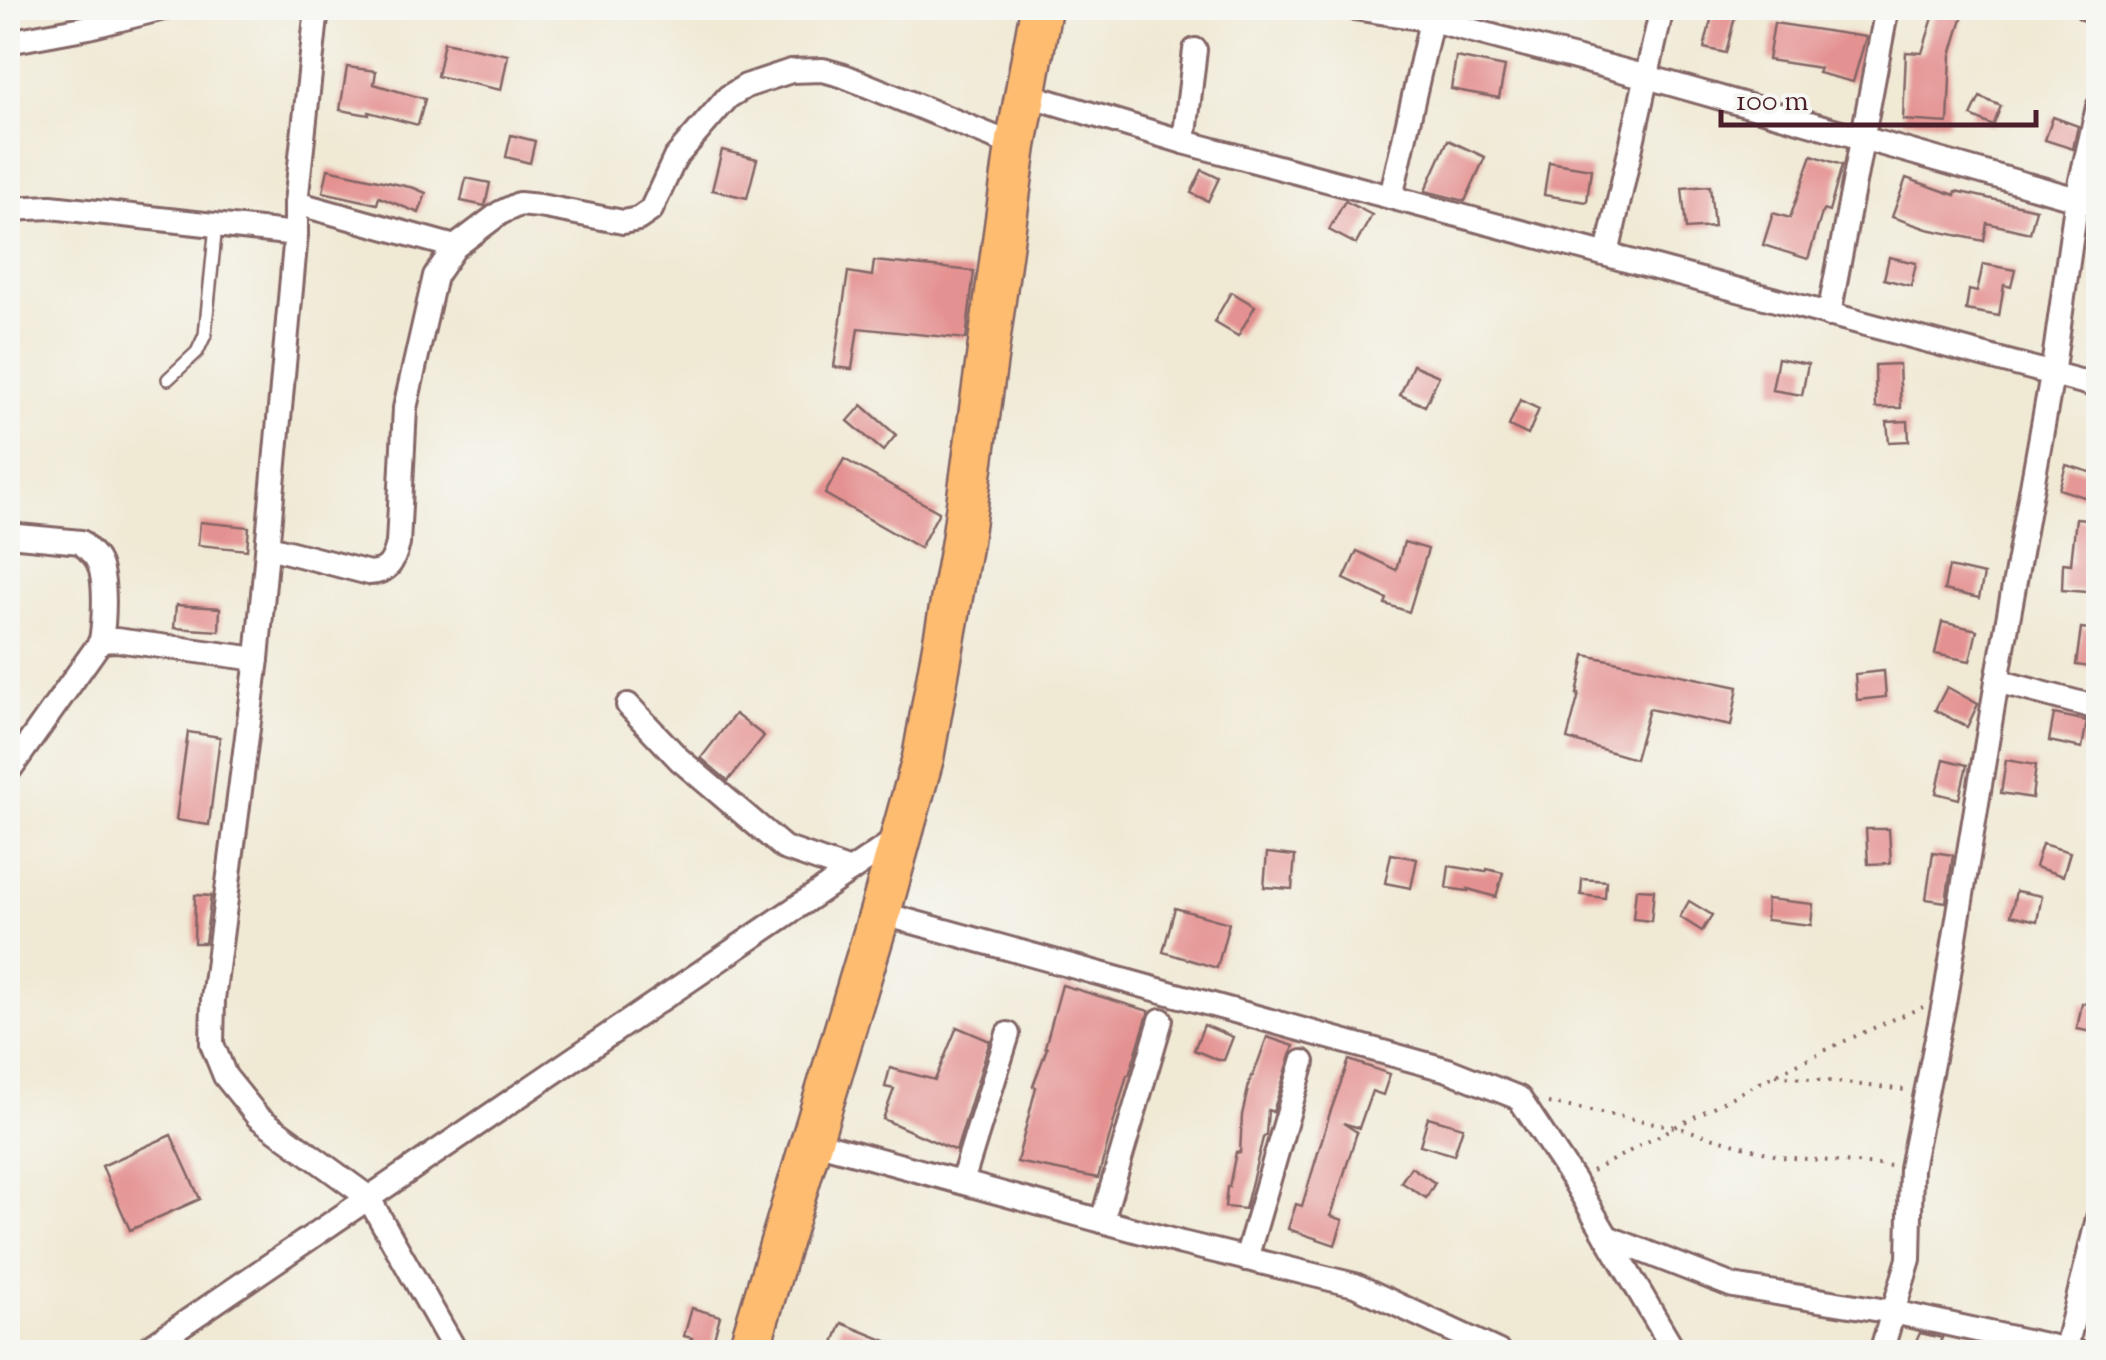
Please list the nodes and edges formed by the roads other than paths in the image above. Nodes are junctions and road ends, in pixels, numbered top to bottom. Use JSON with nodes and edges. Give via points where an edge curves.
{"nodes":[{"id":1,"x":164,"y":8,"type":"edge"},
{"id":2,"x":318,"y":8,"type":"edge"},
{"id":3,"x":1041,"y":8,"type":"edge"},
{"id":4,"x":1354,"y":8,"type":"edge"},
{"id":5,"x":1662,"y":8,"type":"edge"},
{"id":6,"x":1887,"y":8,"type":"edge"},
{"id":7,"x":2086,"y":8,"type":"edge"},
{"id":8,"x":2098,"y":11,"type":"edge"},
{"id":9,"x":1433,"y":14,"type":"edge"},
{"id":10,"x":8,"y":42,"type":"edge"},
{"id":11,"x":1195,"y":50,"type":"dead end"},
{"id":12,"x":1647,"y":77,"type":"junction"},
{"id":13,"x":1025,"y":94,"type":"junction"},
{"id":14,"x":2098,"y":107,"type":"edge"},
{"id":15,"x":1862,"y":137,"type":"junction"},
{"id":16,"x":1184,"y":142,"type":"junction"},
{"id":17,"x":1016,"y":146,"type":"junction"},
{"id":18,"x":1391,"y":197,"type":"junction"},
{"id":19,"x":2088,"y":202,"type":"edge"},
{"id":20,"x":296,"y":203,"type":"junction"},
{"id":21,"x":8,"y":209,"type":"edge"},
{"id":22,"x":216,"y":225,"type":"junction"},
{"id":23,"x":296,"y":234,"type":"junction"},
{"id":24,"x":455,"y":247,"type":"junction"},
{"id":25,"x":1607,"y":254,"type":"junction"},
{"id":26,"x":1829,"y":314,"type":"junction"},
{"id":27,"x":2052,"y":375,"type":"junction"},
{"id":28,"x":168,"y":379,"type":"dead end"},
{"id":29,"x":2098,"y":386,"type":"edge"},
{"id":30,"x":8,"y":534,"type":"edge"},
{"id":31,"x":269,"y":547,"type":"junction"},
{"id":32,"x":101,"y":641,"type":"junction"},
{"id":33,"x":257,"y":659,"type":"junction"},
{"id":34,"x":1997,"y":681,"type":"junction"},
{"id":35,"x":628,"y":705,"type":"dead end"},
{"id":36,"x":2098,"y":708,"type":"edge"},
{"id":37,"x":8,"y":772,"type":"edge"},
{"id":38,"x":900,"y":837,"type":"junction"},
{"id":39,"x":850,"y":871,"type":"junction"},
{"id":40,"x":880,"y":914,"type":"junction"},
{"id":41,"x":1161,"y":1020,"type":"dead end"},
{"id":42,"x":1008,"y":1034,"type":"dead end"},
{"id":43,"x":1303,"y":1062,"type":"dead end"},
{"id":44,"x":810,"y":1141,"type":"junction"},
{"id":45,"x":962,"y":1182,"type":"junction"},
{"id":46,"x":368,"y":1197,"type":"junction"},
{"id":47,"x":2098,"y":1218,"type":"edge"},
{"id":48,"x":1102,"y":1221,"type":"junction"},
{"id":49,"x":1607,"y":1237,"type":"junction"},
{"id":50,"x":1246,"y":1258,"type":"junction"},
{"id":51,"x":1893,"y":1312,"type":"junction"},
{"id":52,"x":1475,"y":1346,"type":"edge"},
{"id":53,"x":2069,"y":1351,"type":"edge"},
{"id":54,"x":142,"y":1352,"type":"edge"},
{"id":55,"x":456,"y":1352,"type":"edge"},
{"id":56,"x":748,"y":1352,"type":"edge"},
{"id":57,"x":1498,"y":1352,"type":"edge"},
{"id":58,"x":1675,"y":1352,"type":"edge"},
{"id":59,"x":1881,"y":1352,"type":"edge"}],
"edges":[{"from":1,"to":10,"type":"street"},
{"from":2,"to":20,"type":"street"},
{"from":3,"to":13,"type":"highway"},
{"from":4,"to":9,"type":"street"},
{"from":5,"to":12,"type":"street"},
{"from":6,"to":15,"type":"street"},
{"from":7,"to":8,"type":"street"},
{"from":9,"to":12,"type":"street"},
{"from":9,"to":18,"type":"street"},
{"from":11,"to":16,"type":"street"},
{"from":12,"to":15,"type":"street"},
{"from":12,"to":25,"type":"street"},
{"from":13,"to":16,"type":"street"},
{"from":13,"to":17,"type":"highway"},
{"from":14,"to":19,"type":"street"},
{"from":15,"to":19,"type":"street"},
{"from":15,"to":26,"type":"street"},
{"from":16,"to":18,"type":"street"},
{"from":17,"to":24,"type":"street","via":[[844,76],[791,71],[728,97],[675,158],[651,210],[638,218],[624,222],[518,204]]},
{"from":17,"to":38,"type":"highway","via":[[962,540],[924,758]]},
{"from":18,"to":25,"type":"street"},
{"from":19,"to":27,"type":"street"},
{"from":20,"to":23,"type":"street"},
{"from":20,"to":24,"type":"street"},
{"from":21,"to":22,"type":"street"},
{"from":22,"to":23,"type":"street"},
{"from":22,"to":28,"type":"lane","via":[[206,335]]},
{"from":23,"to":31,"type":"street"},
{"from":24,"to":31,"type":"street","via":[[435,276],[405,408],[394,562],[369,572]]},
{"from":25,"to":26,"type":"street"},
{"from":26,"to":27,"type":"street"},
{"from":27,"to":29,"type":"street"},
{"from":27,"to":34,"type":"street"},
{"from":30,"to":32,"type":"street","via":[[81,542],[97,559],[105,620]]},
{"from":31,"to":33,"type":"street"},
{"from":32,"to":33,"type":"street"},
{"from":32,"to":37,"type":"street"},
{"from":33,"to":46,"type":"street","via":[[212,999],[212,1044],[225,1076],[258,1117]]},
{"from":34,"to":36,"type":"street"},
{"from":34,"to":51,"type":"street","via":[[1911,1168],[1909,1259]]},
{"from":35,"to":39,"type":"street","via":[[679,760],[784,848]]},
{"from":38,"to":39,"type":"street"},
{"from":38,"to":40,"type":"highway"},
{"from":39,"to":46,"type":"street"},
{"from":40,"to":44,"type":"highway"},
{"from":40,"to":49,"type":"street","via":[[1448,1070],[1518,1098]]},
{"from":41,"to":48,"type":"street"},
{"from":42,"to":45,"type":"street"},
{"from":43,"to":50,"type":"street"},
{"from":44,"to":45,"type":"street"},
{"from":44,"to":56,"type":"highway"},
{"from":45,"to":48,"type":"street"},
{"from":46,"to":54,"type":"street"},
{"from":46,"to":55,"type":"street"},
{"from":47,"to":53,"type":"street"},
{"from":48,"to":50,"type":"street"},
{"from":49,"to":51,"type":"street","via":[[1732,1286]]},
{"from":49,"to":58,"type":"street"},
{"from":50,"to":52,"type":"street","via":[[1355,1285]]},
{"from":51,"to":53,"type":"street"},
{"from":51,"to":59,"type":"street"},
{"from":52,"to":57,"type":"street"}]}
